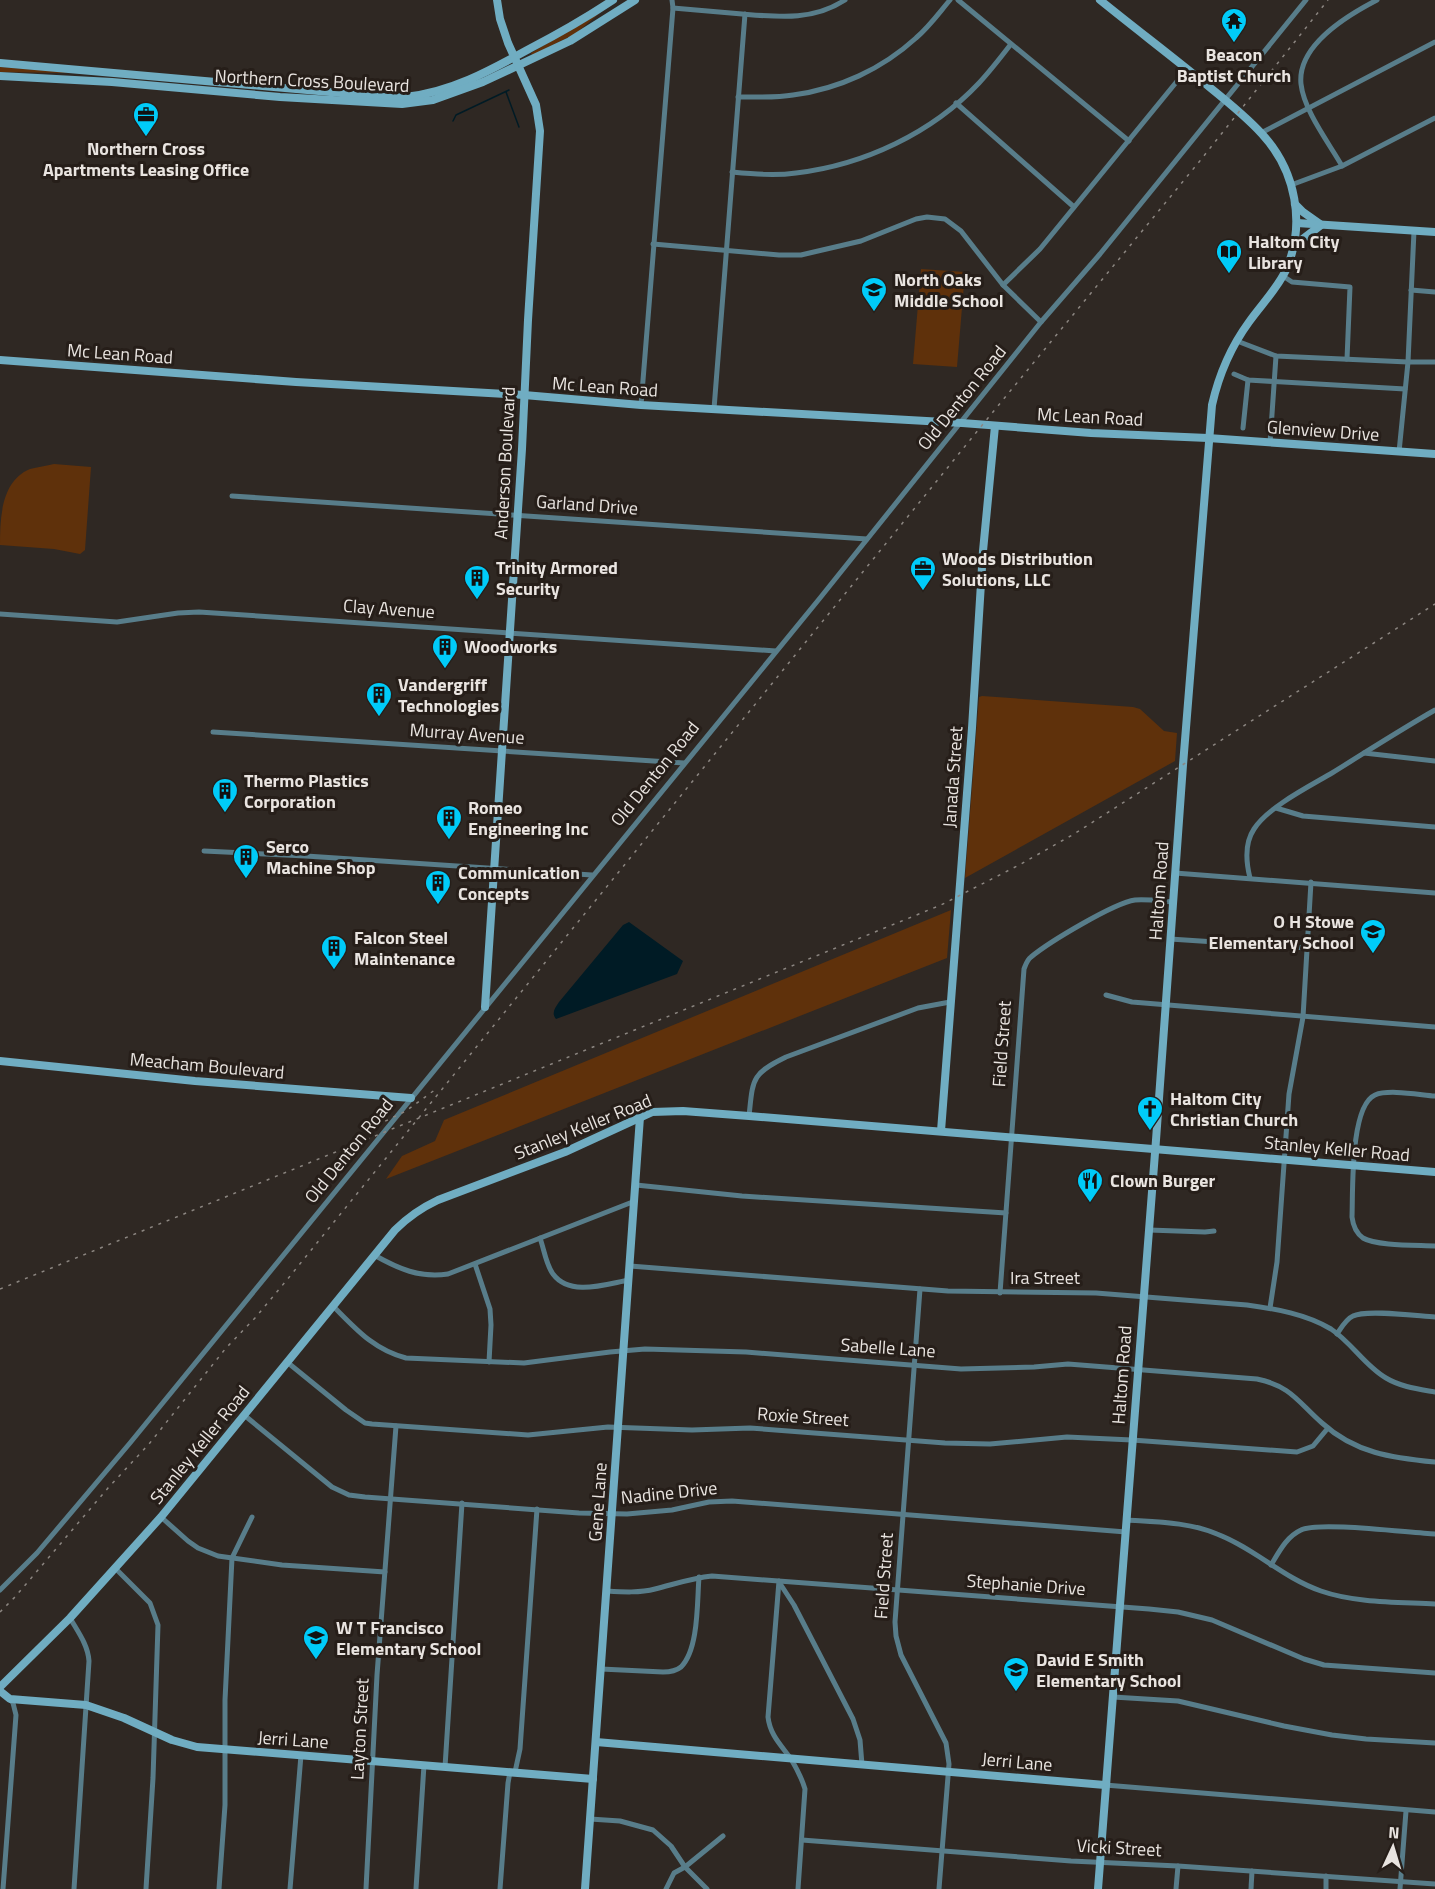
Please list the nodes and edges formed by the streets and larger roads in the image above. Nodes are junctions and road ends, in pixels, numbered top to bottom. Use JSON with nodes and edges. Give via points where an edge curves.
{"nodes":[{"id":1,"x":497,"y":0,"type":"edge"},
{"id":2,"x":613,"y":0,"type":"edge"},
{"id":3,"x":635,"y":0,"type":"edge"},
{"id":4,"x":672,"y":0,"type":"edge"},
{"id":5,"x":845,"y":0,"type":"edge"},
{"id":6,"x":950,"y":0,"type":"edge"},
{"id":7,"x":958,"y":0,"type":"edge"},
{"id":8,"x":1100,"y":0,"type":"edge"},
{"id":9,"x":1306,"y":0,"type":"edge"},
{"id":10,"x":1377,"y":0,"type":"edge"},
{"id":11,"x":673,"y":8,"type":"junction"},
{"id":12,"x":745,"y":14,"type":"junction"},
{"id":13,"x":1435,"y":42,"type":"edge"},
{"id":14,"x":1011,"y":44,"type":"junction"},
{"id":15,"x":517,"y":61,"type":"junction"},
{"id":16,"x":0,"y":63,"type":"edge"},
{"id":17,"x":1187,"y":69,"type":"junction"},
{"id":18,"x":125,"y":74,"type":"junction"},
{"id":19,"x":0,"y":76,"type":"edge"},
{"id":20,"x":124,"y":83,"type":"junction"},
{"id":21,"x":738,"y":97,"type":"junction"},
{"id":22,"x":1225,"y":100,"type":"junction"},
{"id":23,"x":956,"y":103,"type":"junction"},
{"id":24,"x":1308,"y":108,"type":"junction"},
{"id":25,"x":1435,"y":118,"type":"edge"},
{"id":26,"x":1261,"y":133,"type":"junction"},
{"id":27,"x":1128,"y":141,"type":"junction"},
{"id":28,"x":1342,"y":166,"type":"junction"},
{"id":29,"x":732,"y":172,"type":"junction"},
{"id":30,"x":1291,"y":185,"type":"junction"},
{"id":31,"x":1295,"y":204,"type":"junction"},
{"id":32,"x":1074,"y":207,"type":"junction"},
{"id":33,"x":1297,"y":223,"type":"junction"},
{"id":34,"x":1321,"y":225,"type":"junction"},
{"id":35,"x":1414,"y":231,"type":"junction"},
{"id":36,"x":1435,"y":232,"type":"edge"},
{"id":37,"x":653,"y":244,"type":"junction"},
{"id":38,"x":1294,"y":244,"type":"junction"},
{"id":39,"x":725,"y":251,"type":"junction"},
{"id":40,"x":1283,"y":276,"type":"junction"},
{"id":41,"x":1004,"y":285,"type":"junction"},
{"id":42,"x":1411,"y":290,"type":"junction"},
{"id":43,"x":1435,"y":292,"type":"edge"},
{"id":44,"x":1041,"y":322,"type":"junction"},
{"id":45,"x":1237,"y":340,"type":"junction"},
{"id":46,"x":1276,"y":356,"type":"junction"},
{"id":47,"x":1347,"y":359,"type":"junction"},
{"id":48,"x":0,"y":360,"type":"edge"},
{"id":49,"x":1408,"y":362,"type":"junction"},
{"id":50,"x":1435,"y":362,"type":"edge"},
{"id":51,"x":1234,"y":374,"type":"dead end"},
{"id":52,"x":1248,"y":380,"type":"junction"},
{"id":53,"x":1274,"y":382,"type":"junction"},
{"id":54,"x":1405,"y":389,"type":"junction"},
{"id":55,"x":524,"y":395,"type":"junction"},
{"id":56,"x":641,"y":405,"type":"junction"},
{"id":57,"x":714,"y":409,"type":"junction"},
{"id":58,"x":962,"y":423,"type":"junction"},
{"id":59,"x":995,"y":426,"type":"junction"},
{"id":60,"x":1243,"y":428,"type":"dead end"},
{"id":61,"x":1208,"y":438,"type":"junction"},
{"id":62,"x":1270,"y":443,"type":"junction"},
{"id":63,"x":1399,"y":452,"type":"junction"},
{"id":64,"x":1435,"y":454,"type":"edge"},
{"id":65,"x":232,"y":496,"type":"dead end"},
{"id":66,"x":517,"y":515,"type":"junction"},
{"id":67,"x":867,"y":539,"type":"junction"},
{"id":68,"x":0,"y":614,"type":"edge"},
{"id":69,"x":509,"y":633,"type":"junction"},
{"id":70,"x":776,"y":651,"type":"junction"},
{"id":71,"x":1435,"y":710,"type":"edge"},
{"id":72,"x":213,"y":732,"type":"dead end"},
{"id":73,"x":501,"y":751,"type":"junction"},
{"id":74,"x":1364,"y":753,"type":"junction"},
{"id":75,"x":1435,"y":761,"type":"edge"},
{"id":76,"x":684,"y":763,"type":"junction"},
{"id":77,"x":1276,"y":808,"type":"junction"},
{"id":78,"x":1435,"y":827,"type":"edge"},
{"id":79,"x":204,"y":851,"type":"dead end"},
{"id":80,"x":494,"y":868,"type":"junction"},
{"id":81,"x":1175,"y":873,"type":"junction"},
{"id":82,"x":592,"y":875,"type":"junction"},
{"id":83,"x":1250,"y":878,"type":"junction"},
{"id":84,"x":1311,"y":882,"type":"junction"},
{"id":85,"x":1435,"y":893,"type":"edge"},
{"id":86,"x":1173,"y":902,"type":"junction"},
{"id":87,"x":1170,"y":939,"type":"junction"},
{"id":88,"x":1307,"y":948,"type":"junction"},
{"id":89,"x":1106,"y":995,"type":"dead end"},
{"id":90,"x":950,"y":1002,"type":"junction"},
{"id":91,"x":1166,"y":1005,"type":"junction"},
{"id":92,"x":485,"y":1007,"type":"junction"},
{"id":93,"x":1303,"y":1017,"type":"junction"},
{"id":94,"x":1435,"y":1027,"type":"edge"},
{"id":95,"x":0,"y":1061,"type":"edge"},
{"id":96,"x":1435,"y":1096,"type":"edge"},
{"id":97,"x":411,"y":1098,"type":"junction"},
{"id":98,"x":748,"y":1116,"type":"junction"},
{"id":99,"x":640,"y":1117,"type":"junction"},
{"id":100,"x":941,"y":1131,"type":"junction"},
{"id":101,"x":1011,"y":1136,"type":"junction"},
{"id":102,"x":1155,"y":1149,"type":"junction"},
{"id":103,"x":1285,"y":1160,"type":"junction"},
{"id":104,"x":1354,"y":1165,"type":"junction"},
{"id":105,"x":1435,"y":1172,"type":"edge"},
{"id":106,"x":636,"y":1185,"type":"junction"},
{"id":107,"x":635,"y":1202,"type":"junction"},
{"id":108,"x":1006,"y":1213,"type":"junction"},
{"id":109,"x":1149,"y":1230,"type":"junction"},
{"id":110,"x":1214,"y":1231,"type":"dead end"},
{"id":111,"x":540,"y":1238,"type":"junction"},
{"id":112,"x":1435,"y":1246,"type":"edge"},
{"id":113,"x":374,"y":1255,"type":"junction"},
{"id":114,"x":475,"y":1264,"type":"junction"},
{"id":115,"x":630,"y":1266,"type":"junction"},
{"id":116,"x":629,"y":1280,"type":"junction"},
{"id":117,"x":920,"y":1289,"type":"junction"},
{"id":118,"x":1000,"y":1293,"type":"junction"},
{"id":119,"x":1143,"y":1297,"type":"junction"},
{"id":120,"x":333,"y":1306,"type":"junction"},
{"id":121,"x":1270,"y":1308,"type":"junction"},
{"id":122,"x":1435,"y":1317,"type":"edge"},
{"id":123,"x":1337,"y":1334,"type":"junction"},
{"id":124,"x":624,"y":1350,"type":"junction"},
{"id":125,"x":287,"y":1362,"type":"junction"},
{"id":126,"x":489,"y":1362,"type":"junction"},
{"id":127,"x":914,"y":1366,"type":"junction"},
{"id":128,"x":1137,"y":1368,"type":"junction"},
{"id":129,"x":1435,"y":1392,"type":"edge"},
{"id":130,"x":244,"y":1415,"type":"junction"},
{"id":131,"x":396,"y":1426,"type":"junction"},
{"id":132,"x":619,"y":1428,"type":"junction"},
{"id":133,"x":1328,"y":1428,"type":"junction"},
{"id":134,"x":909,"y":1440,"type":"junction"},
{"id":135,"x":1132,"y":1440,"type":"junction"},
{"id":136,"x":1435,"y":1462,"type":"edge"},
{"id":137,"x":391,"y":1499,"type":"junction"},
{"id":138,"x":462,"y":1503,"type":"junction"},
{"id":139,"x":537,"y":1509,"type":"junction"},
{"id":140,"x":612,"y":1514,"type":"junction"},
{"id":141,"x":904,"y":1514,"type":"junction"},
{"id":142,"x":161,"y":1517,"type":"junction"},
{"id":143,"x":252,"y":1517,"type":"dead end"},
{"id":144,"x":1126,"y":1520,"type":"junction"},
{"id":145,"x":1126,"y":1532,"type":"junction"},
{"id":146,"x":1435,"y":1534,"type":"edge"},
{"id":147,"x":232,"y":1558,"type":"junction"},
{"id":148,"x":1271,"y":1565,"type":"junction"},
{"id":149,"x":115,"y":1568,"type":"junction"},
{"id":150,"x":385,"y":1572,"type":"junction"},
{"id":151,"x":699,"y":1577,"type":"junction"},
{"id":152,"x":779,"y":1581,"type":"junction"},
{"id":153,"x":0,"y":1590,"type":"edge"},
{"id":154,"x":897,"y":1590,"type":"junction"},
{"id":155,"x":607,"y":1591,"type":"junction"},
{"id":156,"x":1435,"y":1604,"type":"edge"},
{"id":157,"x":1120,"y":1607,"type":"junction"},
{"id":158,"x":70,"y":1618,"type":"junction"},
{"id":159,"x":601,"y":1669,"type":"junction"},
{"id":160,"x":1435,"y":1674,"type":"edge"},
{"id":161,"x":0,"y":1689,"type":"edge"},
{"id":162,"x":1113,"y":1696,"type":"junction"},
{"id":163,"x":10,"y":1699,"type":"junction"},
{"id":164,"x":86,"y":1706,"type":"junction"},
{"id":165,"x":155,"y":1732,"type":"junction"},
{"id":166,"x":596,"y":1742,"type":"junction"},
{"id":167,"x":1435,"y":1743,"type":"edge"},
{"id":168,"x":224,"y":1749,"type":"junction"},
{"id":169,"x":301,"y":1755,"type":"junction"},
{"id":170,"x":790,"y":1758,"type":"junction"},
{"id":171,"x":374,"y":1761,"type":"junction"},
{"id":172,"x":862,"y":1764,"type":"junction"},
{"id":173,"x":423,"y":1765,"type":"junction"},
{"id":174,"x":445,"y":1767,"type":"junction"},
{"id":175,"x":513,"y":1772,"type":"junction"},
{"id":176,"x":948,"y":1772,"type":"junction"},
{"id":177,"x":593,"y":1779,"type":"junction"},
{"id":178,"x":1105,"y":1785,"type":"junction"},
{"id":179,"x":1406,"y":1811,"type":"junction"},
{"id":180,"x":1435,"y":1812,"type":"edge"},
{"id":181,"x":590,"y":1819,"type":"junction"},
{"id":182,"x":723,"y":1836,"type":"dead end"},
{"id":183,"x":802,"y":1840,"type":"junction"},
{"id":184,"x":942,"y":1850,"type":"junction"},
{"id":185,"x":1100,"y":1862,"type":"junction"},
{"id":186,"x":1178,"y":1866,"type":"junction"},
{"id":187,"x":685,"y":1867,"type":"junction"},
{"id":188,"x":1252,"y":1871,"type":"junction"},
{"id":189,"x":1326,"y":1876,"type":"junction"},
{"id":190,"x":1401,"y":1882,"type":"junction"},
{"id":191,"x":1435,"y":1884,"type":"edge"},
{"id":192,"x":3,"y":1889,"type":"edge"},
{"id":193,"x":74,"y":1889,"type":"edge"},
{"id":194,"x":146,"y":1889,"type":"edge"},
{"id":195,"x":219,"y":1889,"type":"edge"},
{"id":196,"x":290,"y":1889,"type":"edge"},
{"id":197,"x":366,"y":1889,"type":"edge"},
{"id":198,"x":416,"y":1889,"type":"edge"},
{"id":199,"x":500,"y":1889,"type":"edge"},
{"id":200,"x":585,"y":1889,"type":"edge"},
{"id":201,"x":666,"y":1889,"type":"edge"},
{"id":202,"x":707,"y":1889,"type":"edge"},
{"id":203,"x":798,"y":1889,"type":"edge"},
{"id":204,"x":939,"y":1889,"type":"edge"},
{"id":205,"x":1098,"y":1889,"type":"edge"},
{"id":206,"x":1176,"y":1889,"type":"edge"},
{"id":207,"x":1251,"y":1889,"type":"edge"},
{"id":208,"x":1326,"y":1889,"type":"edge"},
{"id":209,"x":1400,"y":1889,"type":"edge"}],
"edges":[{"from":1,"to":15,"type":"street","name":"Anderson Boulevard","via":[[500,19]]},
{"from":2,"to":15,"type":"street","name":"Northern Cross Boulevard"},
{"from":3,"to":15,"type":"street","name":"Northern Cross Boulevard","via":[[570,41]]},
{"from":4,"to":11,"type":"street"},
{"from":5,"to":12,"type":"street","via":[[820,13],[799,17]]},
{"from":6,"to":21,"type":"street","via":[[916,39],[857,77],[818,91]]},
{"from":7,"to":14,"type":"street"},
{"from":8,"to":17,"type":"street","name":"Haltom Road"},
{"from":9,"to":22,"type":"street","name":"Old Denton Road"},
{"from":10,"to":24,"type":"street","via":[[1346,17],[1306,57],[1301,84]]},
{"from":11,"to":12,"type":"street"},
{"from":11,"to":37,"type":"street"},
{"from":12,"to":21,"type":"street"},
{"from":13,"to":24,"type":"street"},
{"from":14,"to":23,"type":"street","via":[[979,83]]},
{"from":14,"to":27,"type":"street"},
{"from":15,"to":18,"type":"street","name":"Northern Cross Boulevard","via":[[440,90],[394,98]]},
{"from":15,"to":20,"type":"street","name":"Northern Cross Boulevard","via":[[452,94],[402,104]]},
{"from":15,"to":55,"type":"street","name":"Anderson Boulevard","via":[[538,112],[540,131]]},
{"from":16,"to":18,"type":"street","name":"Northern Cross Boulevard"},
{"from":17,"to":22,"type":"street","name":"Haltom Road"},
{"from":17,"to":27,"type":"street"},
{"from":18,"to":20,"type":"street"},
{"from":19,"to":20,"type":"street","name":"Northern Cross Boulevard"},
{"from":21,"to":29,"type":"street"},
{"from":22,"to":26,"type":"street","name":"Haltom Road"},
{"from":22,"to":44,"type":"street","name":"Old Denton Road"},
{"from":23,"to":29,"type":"street","via":[[901,141],[860,159],[797,173]]},
{"from":23,"to":32,"type":"street"},
{"from":24,"to":26,"type":"street"},
{"from":24,"to":28,"type":"street"},
{"from":25,"to":28,"type":"street"},
{"from":26,"to":30,"type":"street","name":"Haltom Road","via":[[1280,159]]},
{"from":27,"to":32,"type":"street"},
{"from":28,"to":30,"type":"street"},
{"from":29,"to":39,"type":"street"},
{"from":30,"to":31,"type":"street","name":"Haltom Road"},
{"from":31,"to":33,"type":"street","name":"Haltom Road"},
{"from":31,"to":34,"type":"street"},
{"from":32,"to":41,"type":"street"},
{"from":33,"to":34,"type":"street"},
{"from":33,"to":38,"type":"street","name":"Haltom Road"},
{"from":34,"to":35,"type":"street"},
{"from":34,"to":38,"type":"street"},
{"from":35,"to":36,"type":"street"},
{"from":35,"to":42,"type":"street"},
{"from":37,"to":39,"type":"street"},
{"from":37,"to":56,"type":"street"},
{"from":38,"to":40,"type":"street","name":"Haltom Road"},
{"from":39,"to":41,"type":"street","via":[[801,255],[861,241],[916,219],[936,217],[962,231]]},
{"from":39,"to":57,"type":"street"},
{"from":40,"to":45,"type":"street","name":"Haltom Road"},
{"from":40,"to":47,"type":"street","via":[[1292,282],[1350,287]]},
{"from":41,"to":44,"type":"street"},
{"from":42,"to":43,"type":"street"},
{"from":42,"to":49,"type":"street"},
{"from":44,"to":58,"type":"street","name":"Old Denton Road"},
{"from":45,"to":46,"type":"street"},
{"from":45,"to":61,"type":"street","name":"Haltom Road","via":[[1218,380]]},
{"from":46,"to":47,"type":"street"},
{"from":46,"to":53,"type":"street"},
{"from":47,"to":49,"type":"street"},
{"from":48,"to":55,"type":"street","name":"Mc Lean Road"},
{"from":49,"to":50,"type":"street"},
{"from":49,"to":54,"type":"street"},
{"from":51,"to":52,"type":"street"},
{"from":52,"to":53,"type":"street"},
{"from":52,"to":60,"type":"street"},
{"from":53,"to":54,"type":"street"},
{"from":53,"to":62,"type":"street"},
{"from":54,"to":63,"type":"street"},
{"from":55,"to":56,"type":"street","name":"Mc Lean Road"},
{"from":55,"to":66,"type":"street","name":"Anderson Boulevard"},
{"from":56,"to":57,"type":"street","name":"Mc Lean Road"},
{"from":57,"to":58,"type":"street","name":"Mc Lean Road"},
{"from":58,"to":59,"type":"street","name":"Mc Lean Road"},
{"from":58,"to":67,"type":"street","name":"Old Denton Road"},
{"from":59,"to":61,"type":"street","name":"Mc Lean Road"},
{"from":59,"to":90,"type":"street","name":"Janada Street"},
{"from":61,"to":62,"type":"street","name":"Glenview Drive"},
{"from":61,"to":81,"type":"street","name":"Haltom Road"},
{"from":62,"to":63,"type":"street","name":"Glenview Drive"},
{"from":63,"to":64,"type":"street","name":"Glenview Drive"},
{"from":65,"to":66,"type":"street","name":"Garland Drive"},
{"from":66,"to":67,"type":"street","name":"Garland Drive"},
{"from":66,"to":69,"type":"street","name":"Anderson Boulevard"},
{"from":67,"to":70,"type":"street","name":"Old Denton Road"},
{"from":68,"to":69,"type":"street","name":"Clay Avenue","via":[[117,622],[199,612]]},
{"from":69,"to":70,"type":"street","name":"Clay Avenue"},
{"from":69,"to":73,"type":"street","name":"Anderson Boulevard"},
{"from":70,"to":76,"type":"street","name":"Old Denton Road"},
{"from":71,"to":74,"type":"street"},
{"from":72,"to":73,"type":"street","name":"Murray Avenue"},
{"from":73,"to":76,"type":"street","name":"Murray Avenue"},
{"from":73,"to":80,"type":"street","name":"Anderson Boulevard"},
{"from":74,"to":75,"type":"street"},
{"from":74,"to":77,"type":"street"},
{"from":76,"to":82,"type":"street","name":"Old Denton Road"},
{"from":77,"to":78,"type":"street","via":[[1303,816]]},
{"from":77,"to":83,"type":"street","via":[[1258,823],[1250,837],[1246,853]]},
{"from":79,"to":80,"type":"street"},
{"from":80,"to":82,"type":"street"},
{"from":80,"to":92,"type":"street","name":"Anderson Boulevard"},
{"from":81,"to":83,"type":"street"},
{"from":81,"to":86,"type":"street","name":"Haltom Road"},
{"from":82,"to":92,"type":"street","name":"Old Denton Road"},
{"from":83,"to":84,"type":"street"},
{"from":84,"to":85,"type":"street"},
{"from":84,"to":88,"type":"street"},
{"from":86,"to":87,"type":"street","name":"Haltom Road"},
{"from":86,"to":101,"type":"street","name":"Field Street","via":[[1134,900],[1120,905],[1027,961],[1022,974]]},
{"from":87,"to":88,"type":"street"},
{"from":87,"to":91,"type":"street","name":"Haltom Road"},
{"from":88,"to":93,"type":"street"},
{"from":89,"to":91,"type":"street"},
{"from":90,"to":98,"type":"street","via":[[907,1012],[768,1066],[754,1082]]},
{"from":90,"to":100,"type":"street","name":"Janada Street"},
{"from":91,"to":93,"type":"street"},
{"from":91,"to":102,"type":"street","name":"Haltom Road"},
{"from":92,"to":97,"type":"street","name":"Old Denton Road"},
{"from":93,"to":94,"type":"street"},
{"from":93,"to":103,"type":"street","via":[[1289,1094]]},
{"from":95,"to":97,"type":"street","name":"Meacham Boulevard"},
{"from":96,"to":104,"type":"street","via":[[1376,1094],[1366,1101],[1358,1121]]},
{"from":97,"to":153,"type":"street","name":"Old Denton Road","via":[[130,1443],[37,1553]]},
{"from":98,"to":99,"type":"street","name":"Stanley Keller Road","via":[[668,1110]]},
{"from":98,"to":100,"type":"street","name":"Stanley Keller Road"},
{"from":99,"to":106,"type":"street","name":"Gene Lane"},
{"from":99,"to":113,"type":"street","name":"Stanley Keller Road","via":[[565,1152],[420,1208],[394,1230]]},
{"from":100,"to":101,"type":"street","name":"Stanley Keller Road"},
{"from":101,"to":102,"type":"street","name":"Stanley Keller Road"},
{"from":101,"to":108,"type":"street","name":"Field Street"},
{"from":102,"to":103,"type":"street","name":"Stanley Keller Road"},
{"from":102,"to":109,"type":"street","name":"Haltom Road"},
{"from":103,"to":104,"type":"street","name":"Stanley Keller Road"},
{"from":103,"to":121,"type":"street"},
{"from":104,"to":105,"type":"street","name":"Stanley Keller Road"},
{"from":104,"to":112,"type":"street","via":[[1352,1217],[1360,1235],[1371,1241]]},
{"from":106,"to":107,"type":"street","name":"Gene Lane"},
{"from":106,"to":108,"type":"street"},
{"from":107,"to":111,"type":"street"},
{"from":107,"to":115,"type":"street","name":"Gene Lane"},
{"from":108,"to":118,"type":"street","name":"Field Street"},
{"from":109,"to":110,"type":"street"},
{"from":109,"to":119,"type":"street","name":"Haltom Road"},
{"from":111,"to":114,"type":"street"},
{"from":111,"to":116,"type":"street","via":[[549,1268],[566,1284],[581,1287]]},
{"from":113,"to":114,"type":"street","via":[[423,1276],[448,1274]]},
{"from":113,"to":120,"type":"street","name":"Stanley Keller Road"},
{"from":114,"to":126,"type":"street","via":[[490,1309]]},
{"from":115,"to":116,"type":"street","name":"Gene Lane"},
{"from":115,"to":117,"type":"street","name":"Ira Street"},
{"from":116,"to":124,"type":"street","name":"Gene Lane"},
{"from":117,"to":118,"type":"street","name":"Ira Street"},
{"from":117,"to":127,"type":"street","name":"Field Street"},
{"from":118,"to":119,"type":"street","name":"Ira Street"},
{"from":119,"to":121,"type":"street","name":"Ira Street"},
{"from":119,"to":128,"type":"street","name":"Haltom Road"},
{"from":120,"to":125,"type":"street","name":"Stanley Keller Road"},
{"from":120,"to":126,"type":"street","name":"Sabelle Lane","via":[[373,1344],[390,1354]]},
{"from":121,"to":123,"type":"street","name":"Ira Street","via":[[1302,1316]]},
{"from":122,"to":123,"type":"street","via":[[1357,1314]]},
{"from":123,"to":129,"type":"street","name":"Ira Street","via":[[1385,1378],[1409,1388]]},
{"from":124,"to":126,"type":"street","name":"Sabelle Lane","via":[[535,1363]]},
{"from":124,"to":127,"type":"street","name":"Sabelle Lane","via":[[746,1352]]},
{"from":124,"to":132,"type":"street","name":"Gene Lane"},
{"from":125,"to":130,"type":"street","name":"Stanley Keller Road"},
{"from":125,"to":131,"type":"street","name":"Roxie Street","via":[[365,1423]]},
{"from":127,"to":128,"type":"street","name":"Sabelle Lane","via":[[961,1369],[1068,1364]]},
{"from":127,"to":134,"type":"street","name":"Field Street"},
{"from":128,"to":133,"type":"street","name":"Sabelle Lane","via":[[1272,1382]]},
{"from":128,"to":135,"type":"street","name":"Haltom Road"},
{"from":130,"to":137,"type":"street","name":"Nadine Drive","via":[[332,1487],[349,1495]]},
{"from":130,"to":142,"type":"street","name":"Stanley Keller Road"},
{"from":131,"to":132,"type":"street","name":"Roxie Street","via":[[528,1435]]},
{"from":131,"to":137,"type":"street","name":"Layton Street"},
{"from":132,"to":134,"type":"street","name":"Roxie Street","via":[[750,1428]]},
{"from":132,"to":140,"type":"street","name":"Gene Lane"},
{"from":133,"to":135,"type":"street","name":"Roxie Street","via":[[1312,1446],[1297,1452]]},
{"from":133,"to":136,"type":"street","name":"Sabelle Lane","via":[[1368,1451]]},
{"from":134,"to":135,"type":"street","name":"Roxie Street","via":[[979,1444],[1067,1437]]},
{"from":134,"to":141,"type":"street","name":"Field Street"},
{"from":135,"to":144,"type":"street","name":"Haltom Road"},
{"from":137,"to":138,"type":"street","name":"Nadine Drive"},
{"from":137,"to":150,"type":"street","name":"Layton Street"},
{"from":138,"to":139,"type":"street","name":"Nadine Drive"},
{"from":138,"to":174,"type":"street"},
{"from":139,"to":140,"type":"street","name":"Nadine Drive"},
{"from":139,"to":175,"type":"street","via":[[520,1749]]},
{"from":140,"to":141,"type":"street","name":"Nadine Drive","via":[[652,1513],[732,1501]]},
{"from":140,"to":155,"type":"street","name":"Gene Lane"},
{"from":141,"to":145,"type":"street","name":"Nadine Drive"},
{"from":141,"to":154,"type":"street","name":"Field Street"},
{"from":142,"to":147,"type":"street","via":[[198,1548]]},
{"from":142,"to":149,"type":"street","name":"Stanley Keller Road"},
{"from":143,"to":147,"type":"street"},
{"from":144,"to":145,"type":"street","name":"Haltom Road"},
{"from":144,"to":148,"type":"street","via":[[1199,1528],[1218,1534]]},
{"from":145,"to":157,"type":"street","name":"Haltom Road"},
{"from":146,"to":148,"type":"street","via":[[1304,1528],[1288,1540]]},
{"from":147,"to":150,"type":"street"},
{"from":147,"to":168,"type":"street"},
{"from":148,"to":156,"type":"street","via":[[1333,1595]]},
{"from":149,"to":158,"type":"street","name":"Stanley Keller Road"},
{"from":149,"to":165,"type":"street","via":[[150,1603],[158,1625]]},
{"from":150,"to":171,"type":"street","name":"Layton Street"},
{"from":151,"to":152,"type":"street","name":"Stephanie Drive"},
{"from":151,"to":155,"type":"street","name":"Stephanie Drive","via":[[654,1589]]},
{"from":151,"to":159,"type":"street","via":[[694,1638],[681,1666],[671,1672]]},
{"from":152,"to":154,"type":"street","name":"Stephanie Drive"},
{"from":152,"to":170,"type":"street","via":[[768,1718],[773,1736]]},
{"from":152,"to":172,"type":"street","via":[[853,1719]]},
{"from":154,"to":157,"type":"street","name":"Stephanie Drive"},
{"from":154,"to":176,"type":"street","name":"Field Street","via":[[898,1645],[946,1743]]},
{"from":155,"to":159,"type":"street","name":"Gene Lane"},
{"from":157,"to":160,"type":"street","name":"Stephanie Drive","via":[[1178,1612],[1212,1620],[1324,1665]]},
{"from":157,"to":162,"type":"street","name":"Haltom Road"},
{"from":158,"to":161,"type":"street","name":"Stanley Keller Road"},
{"from":158,"to":164,"type":"street","via":[[88,1652]]},
{"from":159,"to":166,"type":"street","name":"Gene Lane"},
{"from":161,"to":163,"type":"street"},
{"from":162,"to":167,"type":"street","via":[[1178,1701],[1332,1735]]},
{"from":162,"to":178,"type":"street","name":"Haltom Road"},
{"from":163,"to":164,"type":"street","name":"Jerri Lane"},
{"from":163,"to":192,"type":"street","via":[[16,1715]]},
{"from":164,"to":165,"type":"street","name":"Jerri Lane"},
{"from":164,"to":193,"type":"street"},
{"from":165,"to":168,"type":"street","name":"Jerri Lane","via":[[197,1747]]},
{"from":165,"to":194,"type":"street"},
{"from":166,"to":170,"type":"street","name":"Jerri Lane"},
{"from":166,"to":177,"type":"street","name":"Gene Lane"},
{"from":168,"to":169,"type":"street","name":"Jerri Lane"},
{"from":168,"to":195,"type":"street"},
{"from":169,"to":171,"type":"street","name":"Jerri Lane"},
{"from":169,"to":196,"type":"street"},
{"from":170,"to":172,"type":"street","name":"Jerri Lane"},
{"from":170,"to":183,"type":"street","via":[[805,1790]]},
{"from":171,"to":173,"type":"street","name":"Jerri Lane"},
{"from":171,"to":197,"type":"street","name":"Layton Street"},
{"from":172,"to":176,"type":"street","name":"Jerri Lane"},
{"from":173,"to":174,"type":"street","name":"Jerri Lane"},
{"from":173,"to":198,"type":"street"},
{"from":174,"to":175,"type":"street","name":"Jerri Lane"},
{"from":175,"to":177,"type":"street","name":"Jerri Lane"},
{"from":175,"to":199,"type":"street","via":[[508,1783]]},
{"from":176,"to":178,"type":"street","name":"Jerri Lane"},
{"from":176,"to":184,"type":"street","name":"Field Street"},
{"from":177,"to":181,"type":"street","name":"Gene Lane"},
{"from":178,"to":179,"type":"street","name":"Jerri Lane"},
{"from":178,"to":185,"type":"street","name":"Haltom Road"},
{"from":179,"to":180,"type":"street","name":"Jerri Lane"},
{"from":179,"to":190,"type":"street"},
{"from":181,"to":187,"type":"street","via":[[620,1821],[653,1830],[671,1846]]},
{"from":181,"to":200,"type":"street","name":"Gene Lane"},
{"from":182,"to":187,"type":"street"},
{"from":183,"to":184,"type":"street","name":"Vicki Street"},
{"from":183,"to":203,"type":"street"},
{"from":184,"to":185,"type":"street","name":"Vicki Street"},
{"from":184,"to":204,"type":"street","name":"Field Street"},
{"from":185,"to":186,"type":"street","name":"Vicki Street"},
{"from":185,"to":205,"type":"street","name":"Haltom Road"},
{"from":186,"to":188,"type":"street","name":"Vicki Street"},
{"from":186,"to":206,"type":"street"},
{"from":187,"to":201,"type":"street","via":[[674,1873]]},
{"from":187,"to":202,"type":"street"},
{"from":188,"to":189,"type":"street","name":"Vicki Street"},
{"from":188,"to":207,"type":"street"},
{"from":189,"to":190,"type":"street","name":"Vicki Street"},
{"from":189,"to":208,"type":"street"},
{"from":190,"to":191,"type":"street","name":"Vicki Street"},
{"from":190,"to":209,"type":"street"}]}
